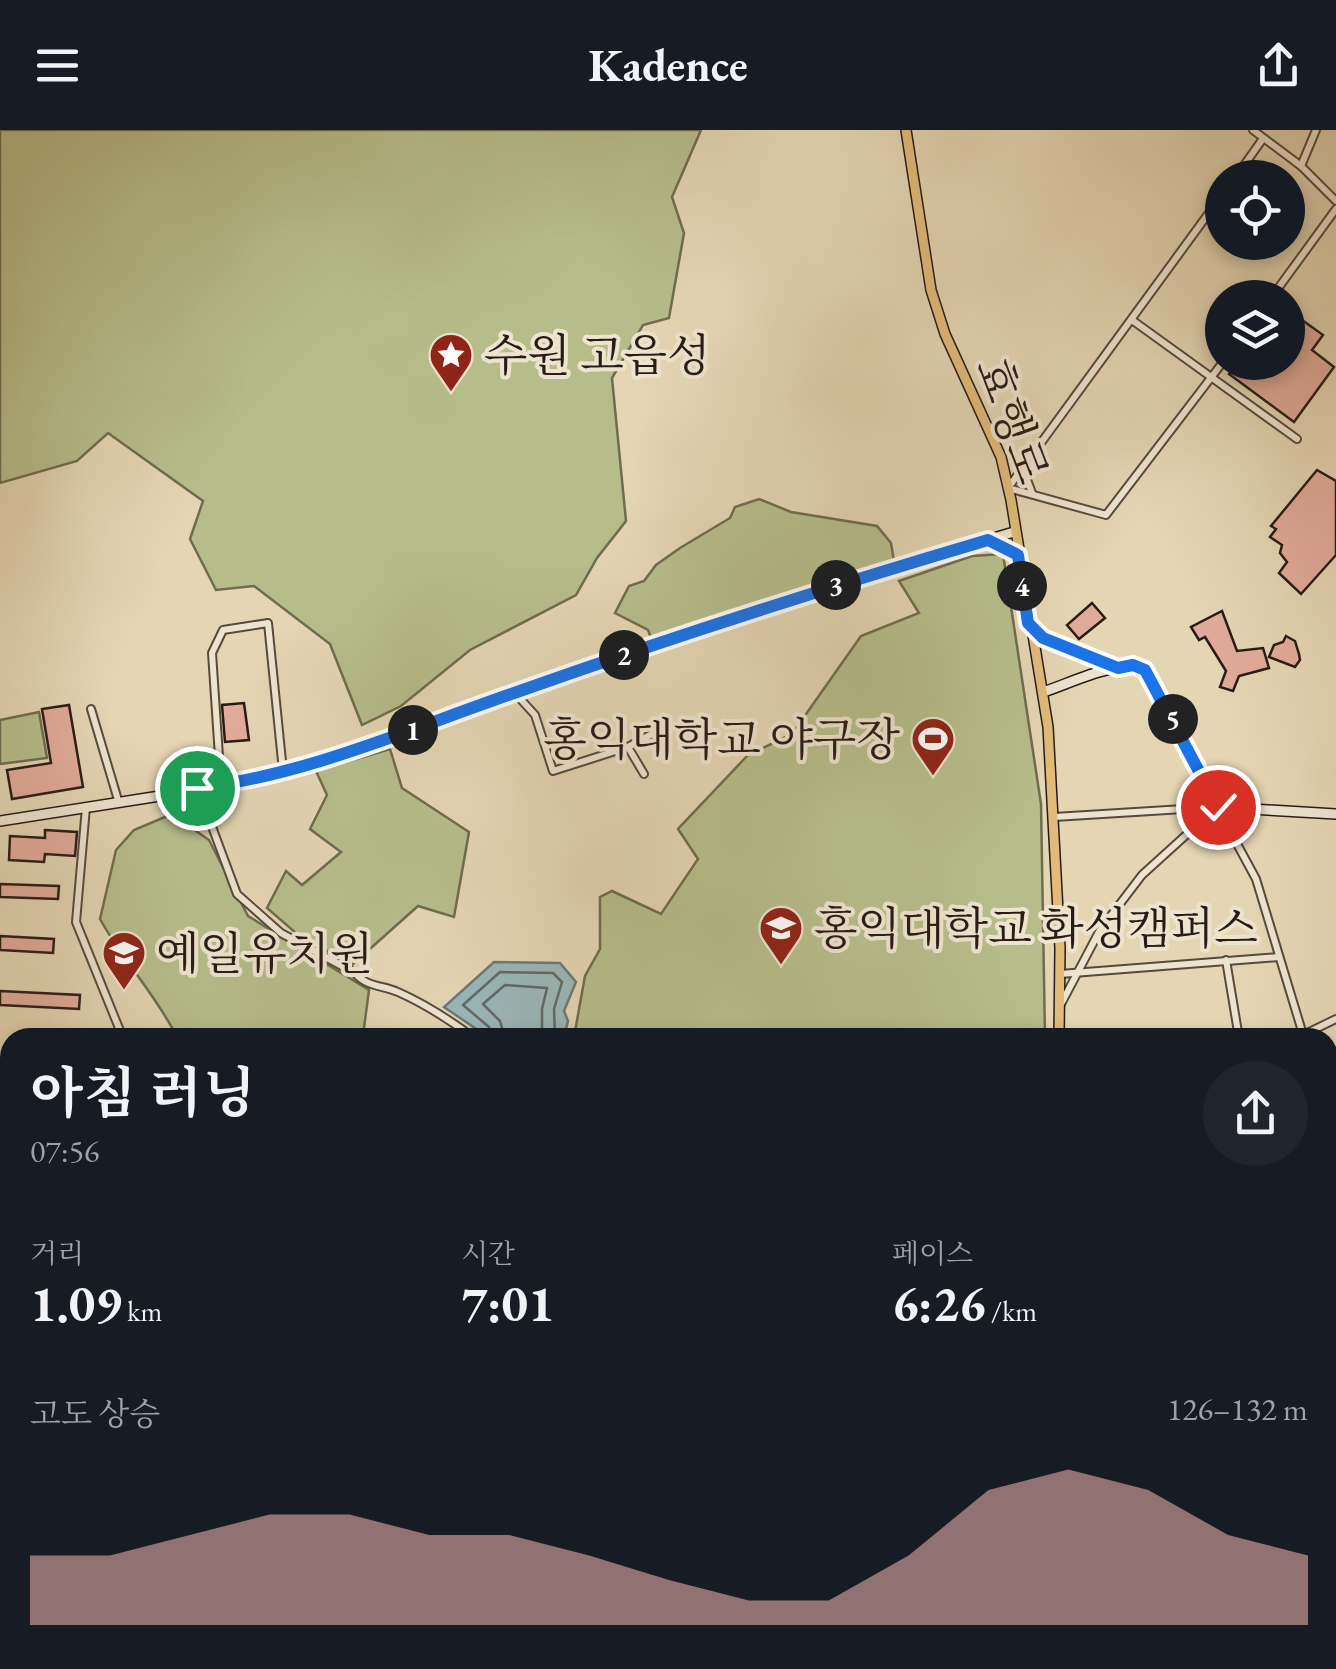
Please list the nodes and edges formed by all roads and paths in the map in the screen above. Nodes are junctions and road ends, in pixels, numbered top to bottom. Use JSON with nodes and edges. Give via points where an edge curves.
{"nodes":[{"id":1,"x":906,"y":130,"type":"edge"},
{"id":2,"x":1253,"y":130,"type":"edge"},
{"id":3,"x":1316,"y":130,"type":"edge"},
{"id":4,"x":1262,"y":140,"type":"junction"},
{"id":5,"x":1248,"y":160,"type":"edge"},
{"id":6,"x":1292,"y":160,"type":"edge"},
{"id":7,"x":1304,"y":160,"type":"edge"},
{"id":8,"x":1305,"y":170,"type":"edge"},
{"id":9,"x":1336,"y":205,"type":"edge"},
{"id":10,"x":1205,"y":218,"type":"edge"},
{"id":11,"x":1284,"y":280,"type":"edge"},
{"id":12,"x":1132,"y":320,"type":"junction"},
{"id":13,"x":1205,"y":375,"type":"edge"},
{"id":14,"x":1211,"y":380,"type":"joint"},
{"id":15,"x":1297,"y":439,"type":"dead end"},
{"id":16,"x":1023,"y":469,"type":"junction"},
{"id":17,"x":1008,"y":488,"type":"junction"},
{"id":18,"x":1033,"y":495,"type":"junction"},
{"id":19,"x":1014,"y":532,"type":"junction"},
{"id":20,"x":988,"y":540,"type":"junction"},
{"id":21,"x":1018,"y":555,"type":"junction"},
{"id":22,"x":1028,"y":623,"type":"junction"},
{"id":23,"x":1118,"y":668,"type":"junction"},
{"id":24,"x":514,"y":692,"type":"junction"},
{"id":25,"x":1042,"y":692,"type":"junction"},
{"id":26,"x":92,"y":709,"type":"dead end"},
{"id":27,"x":667,"y":726,"type":"dead end"},
{"id":28,"x":628,"y":747,"type":"junction"},
{"id":29,"x":284,"y":770,"type":"junction"},
{"id":30,"x":644,"y":774,"type":"dead end"},
{"id":31,"x":221,"y":786,"type":"junction"},
{"id":32,"x":197,"y":788,"type":"junction"},
{"id":33,"x":118,"y":800,"type":"junction"},
{"id":34,"x":86,"y":805,"type":"junction"},
{"id":35,"x":1218,"y":807,"type":"junction"},
{"id":36,"x":1336,"y":814,"type":"edge"},
{"id":37,"x":1054,"y":816,"type":"junction"},
{"id":38,"x":0,"y":821,"type":"edge"},
{"id":39,"x":1279,"y":956,"type":"junction"},
{"id":40,"x":1226,"y":960,"type":"junction"},
{"id":41,"x":1078,"y":973,"type":"junction"},
{"id":42,"x":1060,"y":974,"type":"junction"},
{"id":43,"x":1060,"y":1007,"type":"junction"},
{"id":44,"x":119,"y":1028,"type":"edge"},
{"id":45,"x":461,"y":1028,"type":"edge"},
{"id":46,"x":1060,"y":1028,"type":"edge"},
{"id":47,"x":1237,"y":1028,"type":"edge"},
{"id":48,"x":1301,"y":1028,"type":"edge"}],
"edges":[{"from":1,"to":17,"type":"main road","name":"효행로","via":[[931,290]]},
{"from":2,"to":4,"type":"street"},
{"from":3,"to":7,"type":"street"},
{"from":4,"to":5,"type":"street"},
{"from":4,"to":6,"type":"street"},
{"from":8,"to":9,"type":"street"},
{"from":9,"to":11,"type":"street"},
{"from":10,"to":12,"type":"street"},
{"from":12,"to":13,"type":"street"},
{"from":12,"to":16,"type":"street"},
{"from":14,"to":15,"type":"street"},
{"from":14,"to":18,"type":"street","via":[[1106,515]]},
{"from":16,"to":17,"type":"street"},
{"from":16,"to":18,"type":"street"},
{"from":17,"to":18,"type":"street"},
{"from":17,"to":19,"type":"main road","name":"효행로"},
{"from":19,"to":20,"type":"street"},
{"from":19,"to":21,"type":"main road","name":"효행로"},
{"from":20,"to":21,"type":"street"},
{"from":20,"to":24,"type":"street","via":[[787,599]]},
{"from":21,"to":22,"type":"main road","name":"효행로"},
{"from":22,"to":23,"type":"street","via":[[1043,638]]},
{"from":22,"to":25,"type":"main road","name":"효행로"},
{"from":23,"to":25,"type":"street"},
{"from":23,"to":35,"type":"street","via":[[1145,670]]},
{"from":24,"to":28,"type":"street","via":[[535,715],[553,771]]},
{"from":24,"to":29,"type":"street"},
{"from":25,"to":37,"type":"main road","name":"효행로"},
{"from":26,"to":33,"type":"street"},
{"from":27,"to":28,"type":"street"},
{"from":28,"to":30,"type":"street"},
{"from":29,"to":31,"type":"street"},
{"from":29,"to":31,"type":"street","via":[[268,623],[222,630],[212,653]]},
{"from":31,"to":32,"type":"street"},
{"from":32,"to":33,"type":"street"},
{"from":32,"to":45,"type":"street","via":[[237,894],[281,934],[362,983],[395,990]]},
{"from":33,"to":34,"type":"street"},
{"from":34,"to":38,"type":"street"},
{"from":34,"to":44,"type":"street","via":[[76,922]]},
{"from":35,"to":36,"type":"street"},
{"from":35,"to":37,"type":"street"},
{"from":35,"to":39,"type":"street","via":[[1256,879]]},
{"from":35,"to":41,"type":"street","via":[[1142,876],[1100,930]]},
{"from":37,"to":42,"type":"main road","name":"효행로"},
{"from":39,"to":40,"type":"street"},
{"from":39,"to":48,"type":"street"},
{"from":40,"to":41,"type":"street"},
{"from":40,"to":47,"type":"street"},
{"from":41,"to":42,"type":"street"},
{"from":41,"to":43,"type":"street"},
{"from":42,"to":43,"type":"main road","name":"효행로"},
{"from":43,"to":46,"type":"main road","name":"효행로"}]}
